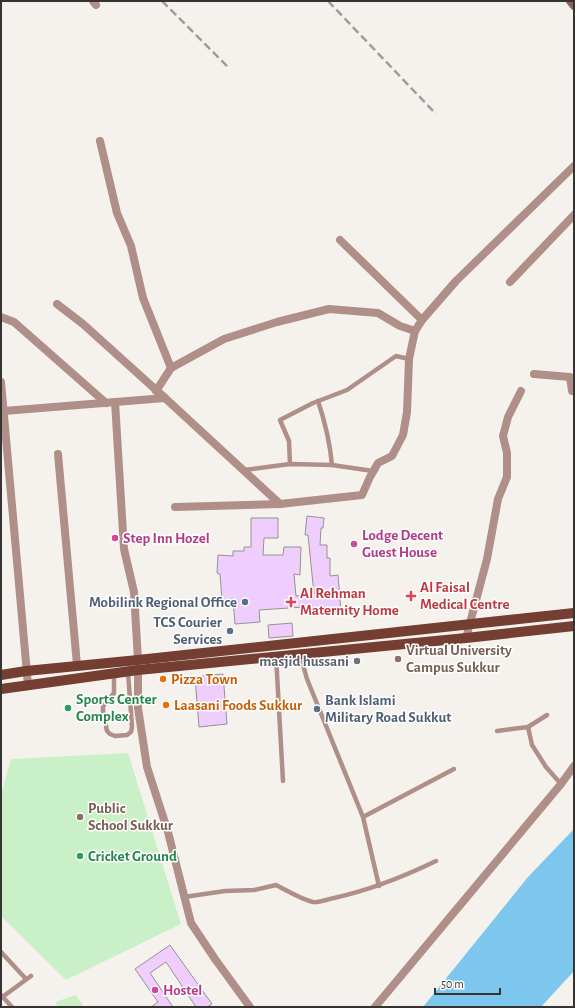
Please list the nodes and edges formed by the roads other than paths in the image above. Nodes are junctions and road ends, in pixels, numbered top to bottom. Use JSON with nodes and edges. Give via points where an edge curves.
{"nodes":[{"id":1,"x":570,"y":1,"type":"edge"},
{"id":2,"x":574,"y":6,"type":"edge"},
{"id":3,"x":100,"y":141,"type":"dead end"},
{"id":4,"x":573,"y":169,"type":"edge"},
{"id":5,"x":574,"y":215,"type":"edge"},
{"id":6,"x":340,"y":240,"type":"dead end"},
{"id":7,"x":510,"y":282,"type":"dead end"},
{"id":8,"x":58,"y":304,"type":"dead end"},
{"id":9,"x":1,"y":317,"type":"edge"},
{"id":10,"x":422,"y":320,"type":"junction"},
{"id":11,"x":416,"y":331,"type":"junction"},
{"id":12,"x":409,"y":359,"type":"junction"},
{"id":13,"x":171,"y":368,"type":"junction"},
{"id":14,"x":534,"y":374,"type":"dead end"},
{"id":15,"x":1,"y":382,"type":"edge"},
{"id":16,"x":156,"y":390,"type":"junction"},
{"id":17,"x":521,"y":391,"type":"dead end"},
{"id":18,"x":574,"y":391,"type":"edge"},
{"id":19,"x":165,"y":398,"type":"junction"},
{"id":20,"x":318,"y":401,"type":"junction"},
{"id":21,"x":115,"y":402,"type":"junction"},
{"id":22,"x":106,"y":403,"type":"junction"},
{"id":23,"x":4,"y":411,"type":"junction"},
{"id":24,"x":58,"y":454,"type":"dead end"},
{"id":25,"x":290,"y":464,"type":"junction"},
{"id":26,"x":332,"y":465,"type":"junction"},
{"id":27,"x":243,"y":470,"type":"junction"},
{"id":28,"x":373,"y":471,"type":"junction"},
{"id":29,"x":280,"y":504,"type":"junction"},
{"id":30,"x":175,"y":507,"type":"dead end"},
{"id":31,"x":574,"y":612,"type":"edge"},
{"id":32,"x":470,"y":624,"type":"junction"},
{"id":33,"x":574,"y":626,"type":"edge"},
{"id":34,"x":466,"y":638,"type":"junction"},
{"id":35,"x":300,"y":654,"type":"junction"},
{"id":36,"x":276,"y":656,"type":"junction"},
{"id":37,"x":76,"y":666,"type":"junction"},
{"id":38,"x":134,"y":667,"type":"junction"},
{"id":39,"x":26,"y":671,"type":"junction"},
{"id":40,"x":114,"y":674,"type":"junction"},
{"id":41,"x":1,"y":675,"type":"edge"},
{"id":42,"x":28,"y":685,"type":"junction"},
{"id":43,"x":1,"y":689,"type":"edge"},
{"id":44,"x":547,"y":715,"type":"dead end"},
{"id":45,"x":528,"y":727,"type":"junction"},
{"id":46,"x":497,"y":731,"type":"dead end"},
{"id":47,"x":574,"y":766,"type":"edge"},
{"id":48,"x":454,"y":769,"type":"dead end"},
{"id":49,"x":283,"y":781,"type":"dead end"},
{"id":50,"x":561,"y":784,"type":"junction"},
{"id":51,"x":363,"y":818,"type":"junction"},
{"id":52,"x":436,"y":861,"type":"dead end"},
{"id":53,"x":379,"y":886,"type":"junction"},
{"id":54,"x":184,"y":897,"type":"junction"},
{"id":55,"x":1,"y":952,"type":"edge"},
{"id":56,"x":31,"y":976,"type":"dead end"},
{"id":57,"x":26,"y":979,"type":"junction"},
{"id":58,"x":2,"y":997,"type":"edge"},
{"id":59,"x":12,"y":1007,"type":"edge"},
{"id":60,"x":250,"y":1007,"type":"edge"},
{"id":61,"x":375,"y":1007,"type":"edge"}],
"edges":[{"from":1,"to":2,"type":"main road"},
{"from":3,"to":13,"type":"street","via":[[117,213],[131,246],[143,298]]},
{"from":4,"to":10,"type":"street","via":[[456,282]]},
{"from":5,"to":7,"type":"street"},
{"from":6,"to":10,"type":"street"},
{"from":8,"to":16,"type":"street"},
{"from":9,"to":22,"type":"street","via":[[14,322]]},
{"from":10,"to":11,"type":"street"},
{"from":11,"to":12,"type":"street"},
{"from":11,"to":13,"type":"street","via":[[378,314],[329,309],[224,339]]},
{"from":12,"to":20,"type":"lane","via":[[396,356],[347,390]]},
{"from":12,"to":28,"type":"street","via":[[407,412],[403,435],[392,456],[378,463]]},
{"from":13,"to":16,"type":"street"},
{"from":14,"to":18,"type":"street","via":[[570,377]]},
{"from":15,"to":23,"type":"street"},
{"from":16,"to":19,"type":"street"},
{"from":17,"to":32,"type":"street","via":[[508,417],[503,436],[507,453],[507,477],[498,499],[487,559]]},
{"from":19,"to":21,"type":"street"},
{"from":19,"to":27,"type":"street"},
{"from":20,"to":25,"type":"lane","via":[[280,420],[288,441]]},
{"from":20,"to":26,"type":"lane","via":[[330,443]]},
{"from":21,"to":22,"type":"street"},
{"from":21,"to":38,"type":"street","via":[[124,548],[134,592]]},
{"from":22,"to":23,"type":"street"},
{"from":23,"to":39,"type":"street"},
{"from":24,"to":37,"type":"street"},
{"from":25,"to":26,"type":"lane"},
{"from":25,"to":27,"type":"lane"},
{"from":26,"to":28,"type":"lane"},
{"from":27,"to":29,"type":"street"},
{"from":28,"to":29,"type":"street","via":[[362,495]]},
{"from":29,"to":30,"type":"street"},
{"from":31,"to":32,"type":"main road"},
{"from":32,"to":34,"type":"street"},
{"from":32,"to":38,"type":"main road"},
{"from":33,"to":34,"type":"main road"},
{"from":34,"to":35,"type":"main road"},
{"from":35,"to":36,"type":"main road"},
{"from":35,"to":51,"type":"lane","via":[[307,679]]},
{"from":36,"to":38,"type":"main road"},
{"from":36,"to":49,"type":"lane"},
{"from":37,"to":38,"type":"main road"},
{"from":37,"to":39,"type":"main road"},
{"from":38,"to":40,"type":"main road"},
{"from":38,"to":40,"type":"lane","via":[[131,732],[127,735],[115,736],[107,731],[103,706],[114,693]]},
{"from":38,"to":54,"type":"street","via":[[147,767],[168,832]]},
{"from":39,"to":41,"type":"main road"},
{"from":39,"to":42,"type":"street"},
{"from":40,"to":42,"type":"main road"},
{"from":42,"to":43,"type":"main road"},
{"from":44,"to":45,"type":"lane"},
{"from":45,"to":46,"type":"lane"},
{"from":45,"to":50,"type":"lane","via":[[532,745]]},
{"from":47,"to":50,"type":"street"},
{"from":48,"to":51,"type":"lane"},
{"from":50,"to":61,"type":"street"},
{"from":51,"to":53,"type":"lane"},
{"from":52,"to":53,"type":"lane"},
{"from":53,"to":54,"type":"lane","via":[[315,902],[300,898],[276,885],[254,890]]},
{"from":54,"to":60,"type":"street","via":[[191,923]]},
{"from":55,"to":57,"type":"lane"},
{"from":56,"to":57,"type":"lane"},
{"from":57,"to":58,"type":"lane"},
{"from":58,"to":59,"type":"lane"}]}
